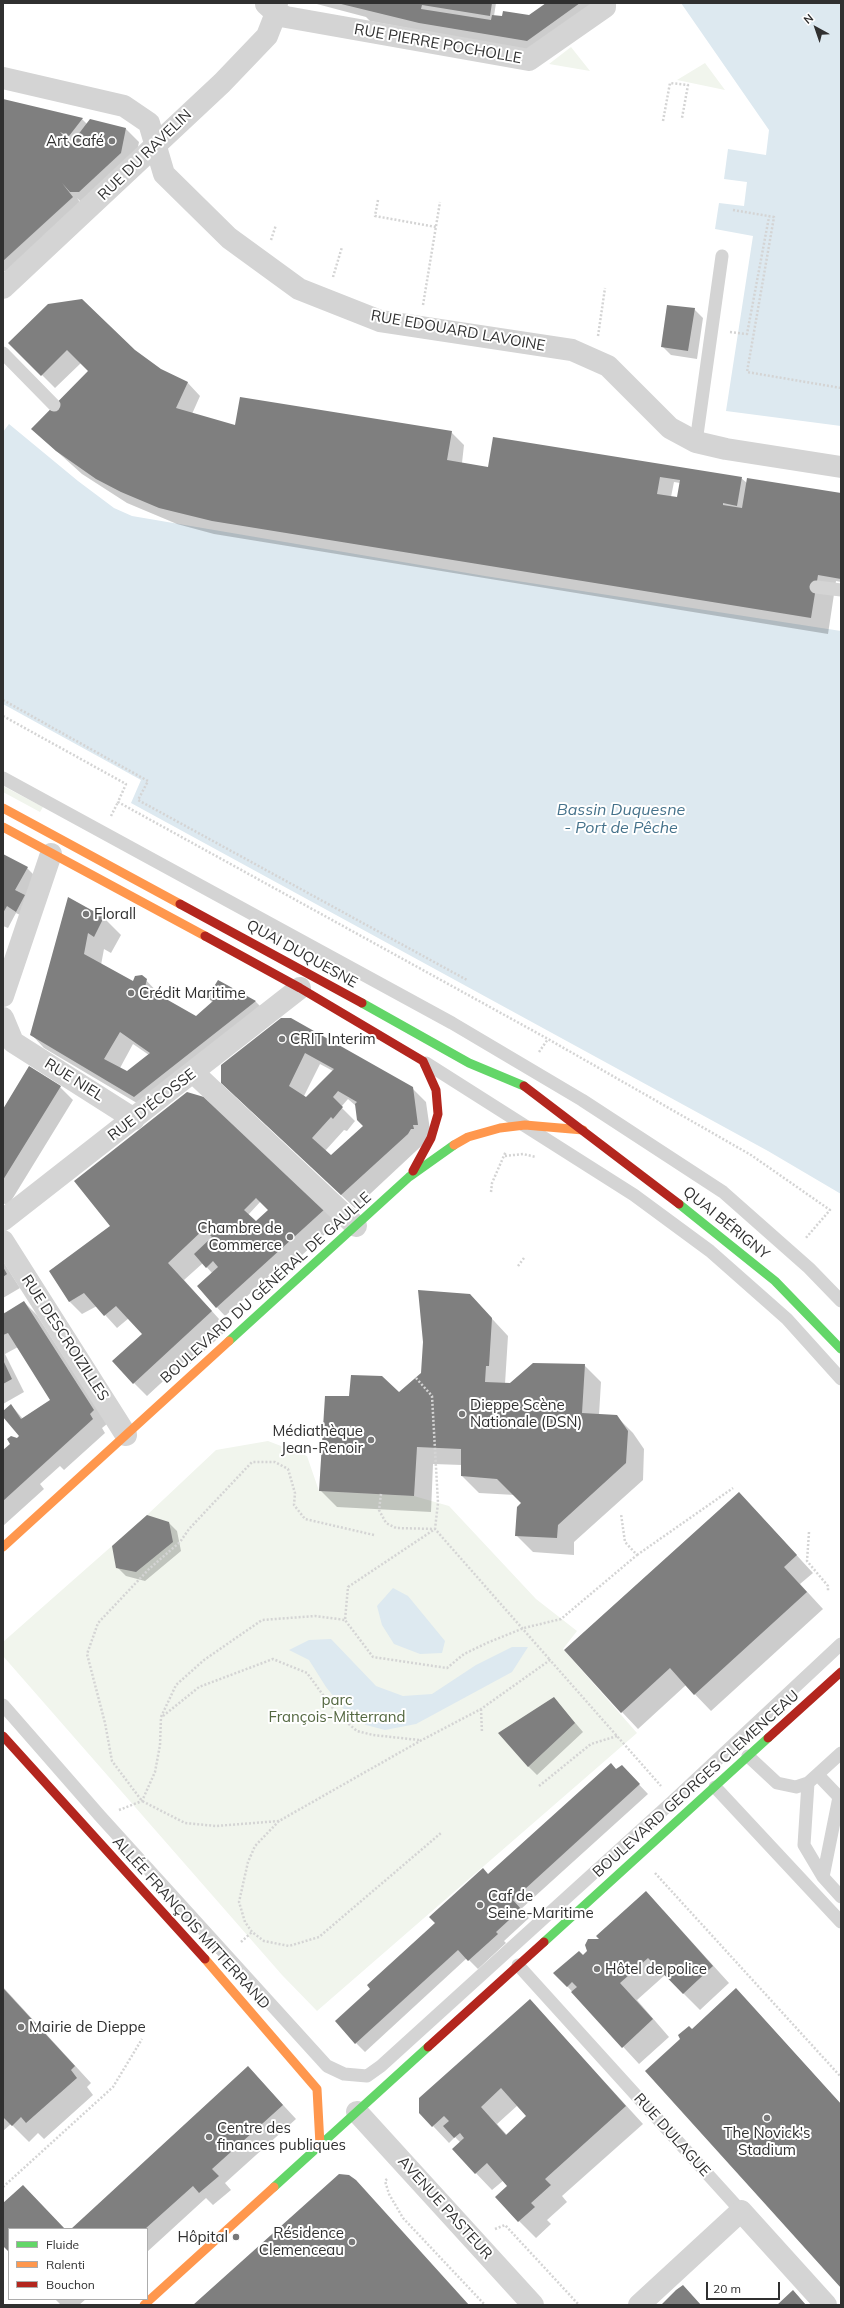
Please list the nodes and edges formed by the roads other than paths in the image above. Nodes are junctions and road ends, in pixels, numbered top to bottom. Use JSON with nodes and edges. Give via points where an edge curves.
{"nodes":[{"id":1,"x":605,"y":3,"type":"edge"},
{"id":2,"x":272,"y":6,"type":"edge"},
{"id":3,"x":3,"y":78,"type":"edge"},
{"id":4,"x":156,"y":144,"type":"junction"},
{"id":5,"x":722,"y":256,"type":"dead end"},
{"id":6,"x":3,"y":288,"type":"edge"},
{"id":7,"x":3,"y":353,"type":"edge"},
{"id":8,"x":54,"y":405,"type":"dead end"},
{"id":9,"x":696,"y":442,"type":"junction"},
{"id":10,"x":841,"y":467,"type":"edge"},
{"id":11,"x":816,"y":587,"type":"dead end"},
{"id":12,"x":841,"y":590,"type":"edge"},
{"id":13,"x":3,"y":778,"type":"edge"},
{"id":14,"x":3,"y":808,"type":"edge"},
{"id":15,"x":3,"y":827,"type":"edge"},
{"id":16,"x":50,"y":854,"type":"junction"},
{"id":17,"x":9,"y":959,"type":"edge"},
{"id":18,"x":300,"y":988,"type":"junction"},
{"id":19,"x":3,"y":996,"type":"edge"},
{"id":20,"x":3,"y":1018,"type":"edge"},
{"id":21,"x":423,"y":1061,"type":"junction"},
{"id":22,"x":194,"y":1073,"type":"junction"},
{"id":23,"x":134,"y":1119,"type":"junction"},
{"id":24,"x":525,"y":1125,"type":"junction"},
{"id":25,"x":583,"y":1130,"type":"junction"},
{"id":26,"x":409,"y":1177,"type":"junction"},
{"id":27,"x":3,"y":1220,"type":"edge"},
{"id":28,"x":356,"y":1226,"type":"junction"},
{"id":29,"x":3,"y":1242,"type":"edge"},
{"id":30,"x":841,"y":1300,"type":"edge"},
{"id":31,"x":840,"y":1346,"type":"edge"},
{"id":32,"x":841,"y":1380,"type":"edge"},
{"id":33,"x":126,"y":1435,"type":"junction"},
{"id":34,"x":3,"y":1547,"type":"edge"},
{"id":35,"x":841,"y":1644,"type":"edge"},
{"id":36,"x":841,"y":1672,"type":"edge"},
{"id":37,"x":3,"y":1705,"type":"edge"},
{"id":38,"x":3,"y":1736,"type":"edge"},
{"id":39,"x":841,"y":1754,"type":"edge"},
{"id":40,"x":748,"y":1756,"type":"junction"},
{"id":41,"x":818,"y":1775,"type":"junction"},
{"id":42,"x":808,"y":1783,"type":"junction"},
{"id":43,"x":715,"y":1786,"type":"junction"},
{"id":44,"x":840,"y":1798,"type":"edge"},
{"id":45,"x":823,"y":1877,"type":"junction"},
{"id":46,"x":841,"y":1897,"type":"edge"},
{"id":47,"x":841,"y":1922,"type":"edge"},
{"id":48,"x":518,"y":1965,"type":"junction"},
{"id":49,"x":357,"y":2112,"type":"junction"},
{"id":50,"x":320,"y":2145,"type":"junction"},
{"id":51,"x":741,"y":2211,"type":"junction"},
{"id":52,"x":144,"y":2305,"type":"edge"},
{"id":53,"x":532,"y":2305,"type":"edge"},
{"id":54,"x":638,"y":2305,"type":"edge"},
{"id":55,"x":826,"y":2305,"type":"edge"}],
"edges":[{"from":1,"to":2,"type":"street","name":"RUE PIERRE POCHOLLE","via":[[605,7],[529,60],[286,17]]},
{"from":2,"to":4,"type":"street","name":"RUE DU RAVELIN","via":[[267,36],[222,83]]},
{"from":3,"to":4,"type":"street","name":"RUE EDOUARD LAVOINE","via":[[124,106],[150,123]]},
{"from":4,"to":6,"type":"street","name":"RUE DU RAVELIN"},
{"from":4,"to":9,"type":"street","name":"RUE EDOUARD LAVOINE","via":[[164,174],[229,238],[298,289],[380,321],[572,350],[608,366],[670,428]]},
{"from":5,"to":9,"type":"lane"},
{"from":7,"to":8,"type":"lane"},
{"from":9,"to":10,"type":"street","name":"RUE EDOUARD LAVOINE"},
{"from":11,"to":12,"type":"lane"},
{"from":13,"to":30,"type":"lane","via":[[452,1023],[582,1100],[723,1192],[809,1268]]},
{"from":14,"to":25,"type":"main road","name":"QUAI DUQUESNE","via":[[469,1063],[520,1083]]},
{"from":15,"to":16,"type":"main road","name":"QUAI DUQUESNE"},
{"from":16,"to":17,"type":"street"},
{"from":16,"to":18,"type":"main road","name":"QUAI DUQUESNE"},
{"from":17,"to":19,"type":"street"},
{"from":18,"to":21,"type":"main road","name":"QUAI DUQUESNE"},
{"from":18,"to":22,"type":"street","name":"RUE D'ÉCOSSE"},
{"from":20,"to":23,"type":"street","name":"RUE NIEL","via":[[13,1042]]},
{"from":21,"to":24,"type":"lane"},
{"from":21,"to":26,"type":"main road","via":[[436,1090],[438,1114],[431,1138]]},
{"from":22,"to":23,"type":"street","name":"RUE D'ÉCOSSE"},
{"from":22,"to":28,"type":"street"},
{"from":23,"to":27,"type":"street","name":"RUE D'ÉCOSSE"},
{"from":24,"to":25,"type":"main road","name":"BOULEVARD DU GÉNÉRAL DE GAULLE"},
{"from":24,"to":26,"type":"main road","name":"BOULEVARD DU GÉNÉRAL DE GAULLE","via":[[500,1128],[468,1137]]},
{"from":24,"to":32,"type":"lane","via":[[634,1195],[710,1251],[787,1319]]},
{"from":25,"to":31,"type":"main road","name":"QUAI BÉRIGNY","via":[[775,1281]]},
{"from":26,"to":28,"type":"main road","name":"BOULEVARD DU GÉNÉRAL DE GAULLE"},
{"from":28,"to":33,"type":"main road","name":"BOULEVARD DU GÉNÉRAL DE GAULLE"},
{"from":29,"to":33,"type":"street","name":"RUE DESCROIZILLES"},
{"from":33,"to":34,"type":"main road","name":"BOULEVARD DU GÉNÉRAL DE GAULLE"},
{"from":35,"to":37,"type":"lane","via":[[381,2066],[366,2076],[338,2072],[327,2066]]},
{"from":36,"to":40,"type":"main road","name":"BOULEVARD GEORGES CLEMENCEAU"},
{"from":38,"to":50,"type":"main road","name":"ALLÉE FRANÇOIS MITTERRAND","via":[[224,1979],[317,2089]]},
{"from":39,"to":41,"type":"lane"},
{"from":40,"to":42,"type":"lane","via":[[777,1783],[796,1787]]},
{"from":40,"to":43,"type":"main road","name":"BOULEVARD GEORGES CLEMENCEAU"},
{"from":41,"to":42,"type":"lane"},
{"from":41,"to":44,"type":"lane"},
{"from":42,"to":45,"type":"lane","via":[[804,1845]]},
{"from":43,"to":47,"type":"lane"},
{"from":43,"to":48,"type":"main road","name":"BOULEVARD GEORGES CLEMENCEAU"},
{"from":44,"to":45,"type":"lane"},
{"from":45,"to":46,"type":"lane"},
{"from":48,"to":49,"type":"main road","name":"BOULEVARD GEORGES CLEMENCEAU"},
{"from":48,"to":51,"type":"lane","name":"RUE DULAGUE"},
{"from":49,"to":50,"type":"main road","name":"BOULEVARD GEORGES CLEMENCEAU"},
{"from":49,"to":53,"type":"street","name":"AVENUE PASTEUR"},
{"from":50,"to":52,"type":"main road","name":"BOULEVARD GEORGES CLEMENCEAU"},
{"from":51,"to":54,"type":"street"},
{"from":51,"to":55,"type":"street","name":"RUE DULAGUE"}]}
